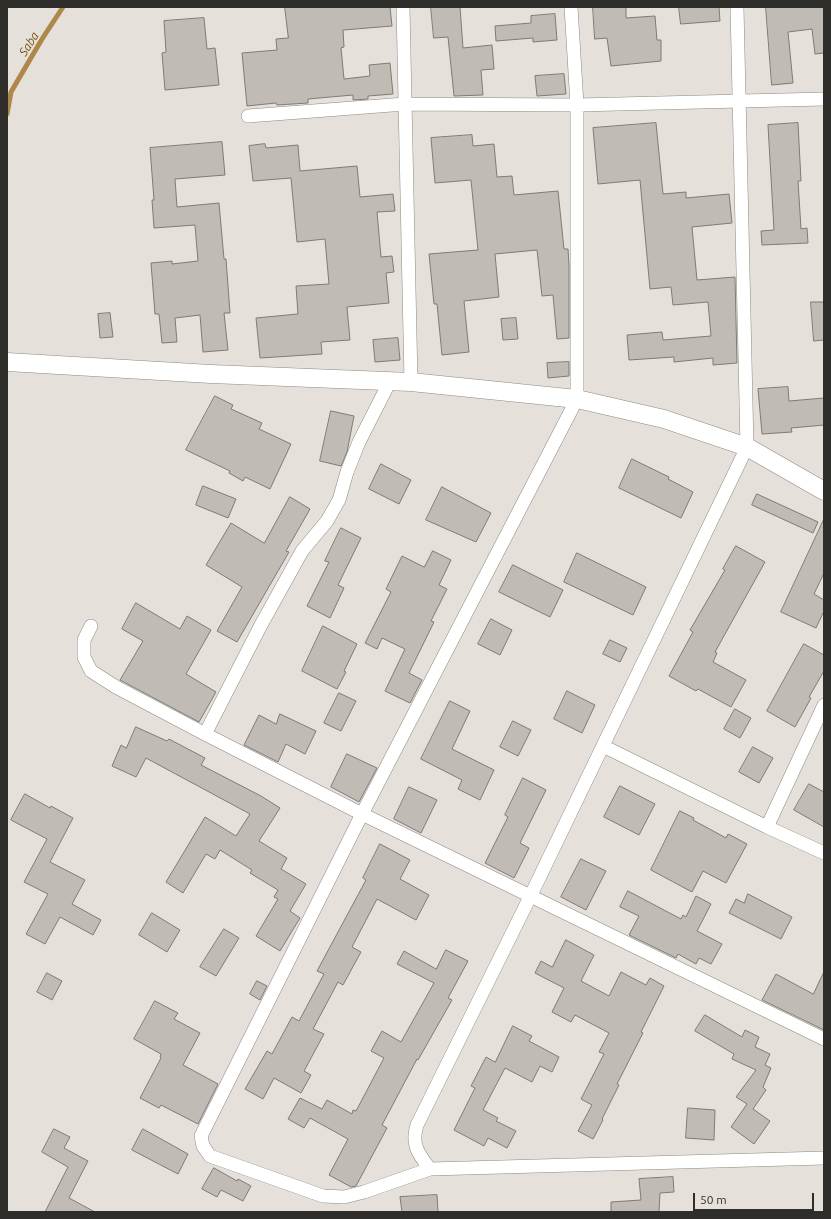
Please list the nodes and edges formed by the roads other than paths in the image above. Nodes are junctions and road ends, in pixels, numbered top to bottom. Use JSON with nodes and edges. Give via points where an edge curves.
{"nodes":[{"id":1,"x":403,"y":7,"type":"edge"},
{"id":2,"x":571,"y":7,"type":"edge"},
{"id":3,"x":738,"y":7,"type":"edge"},
{"id":4,"x":824,"y":99,"type":"edge"},
{"id":5,"x":740,"y":100,"type":"junction"},
{"id":6,"x":405,"y":104,"type":"junction"},
{"id":7,"x":577,"y":105,"type":"junction"},
{"id":8,"x":248,"y":116,"type":"dead end"},
{"id":9,"x":7,"y":362,"type":"edge"},
{"id":10,"x":390,"y":381,"type":"junction"},
{"id":11,"x":411,"y":382,"type":"junction"},
{"id":12,"x":577,"y":399,"type":"junction"},
{"id":13,"x":746,"y":447,"type":"junction"},
{"id":14,"x":824,"y":491,"type":"edge"},
{"id":15,"x":91,"y":626,"type":"dead end"},
{"id":16,"x":824,"y":705,"type":"edge"},
{"id":17,"x":205,"y":734,"type":"junction"},
{"id":18,"x":603,"y":746,"type":"junction"},
{"id":19,"x":362,"y":814,"type":"junction"},
{"id":20,"x":767,"y":827,"type":"junction"},
{"id":21,"x":824,"y":853,"type":"edge"},
{"id":22,"x":530,"y":897,"type":"junction"},
{"id":23,"x":824,"y":1039,"type":"edge"},
{"id":24,"x":824,"y":1158,"type":"edge"},
{"id":25,"x":430,"y":1169,"type":"junction"}],
"edges":[{"from":1,"to":6,"type":"street"},
{"from":2,"to":7,"type":"street"},
{"from":3,"to":5,"type":"street"},
{"from":4,"to":5,"type":"street"},
{"from":5,"to":7,"type":"street"},
{"from":5,"to":13,"type":"street"},
{"from":6,"to":7,"type":"street"},
{"from":6,"to":8,"type":"street"},
{"from":6,"to":11,"type":"street"},
{"from":7,"to":12,"type":"street"},
{"from":9,"to":10,"type":"street"},
{"from":10,"to":11,"type":"street"},
{"from":10,"to":17,"type":"street","via":[[359,442],[339,500],[327,521],[302,551]]},
{"from":11,"to":12,"type":"street"},
{"from":12,"to":13,"type":"street","via":[[664,419]]},
{"from":12,"to":19,"type":"street"},
{"from":13,"to":14,"type":"street"},
{"from":13,"to":18,"type":"street"},
{"from":15,"to":17,"type":"street","via":[[84,640],[84,657],[91,671]]},
{"from":16,"to":20,"type":"street"},
{"from":17,"to":19,"type":"street"},
{"from":18,"to":20,"type":"street"},
{"from":18,"to":22,"type":"street"},
{"from":19,"to":22,"type":"street"},
{"from":19,"to":25,"type":"street","via":[[201,1136],[203,1146],[210,1156],[323,1196],[344,1197],[364,1192]]},
{"from":20,"to":21,"type":"street"},
{"from":22,"to":23,"type":"street"},
{"from":22,"to":25,"type":"street","via":[[414,1133],[415,1146]]},
{"from":24,"to":25,"type":"street"}]}
